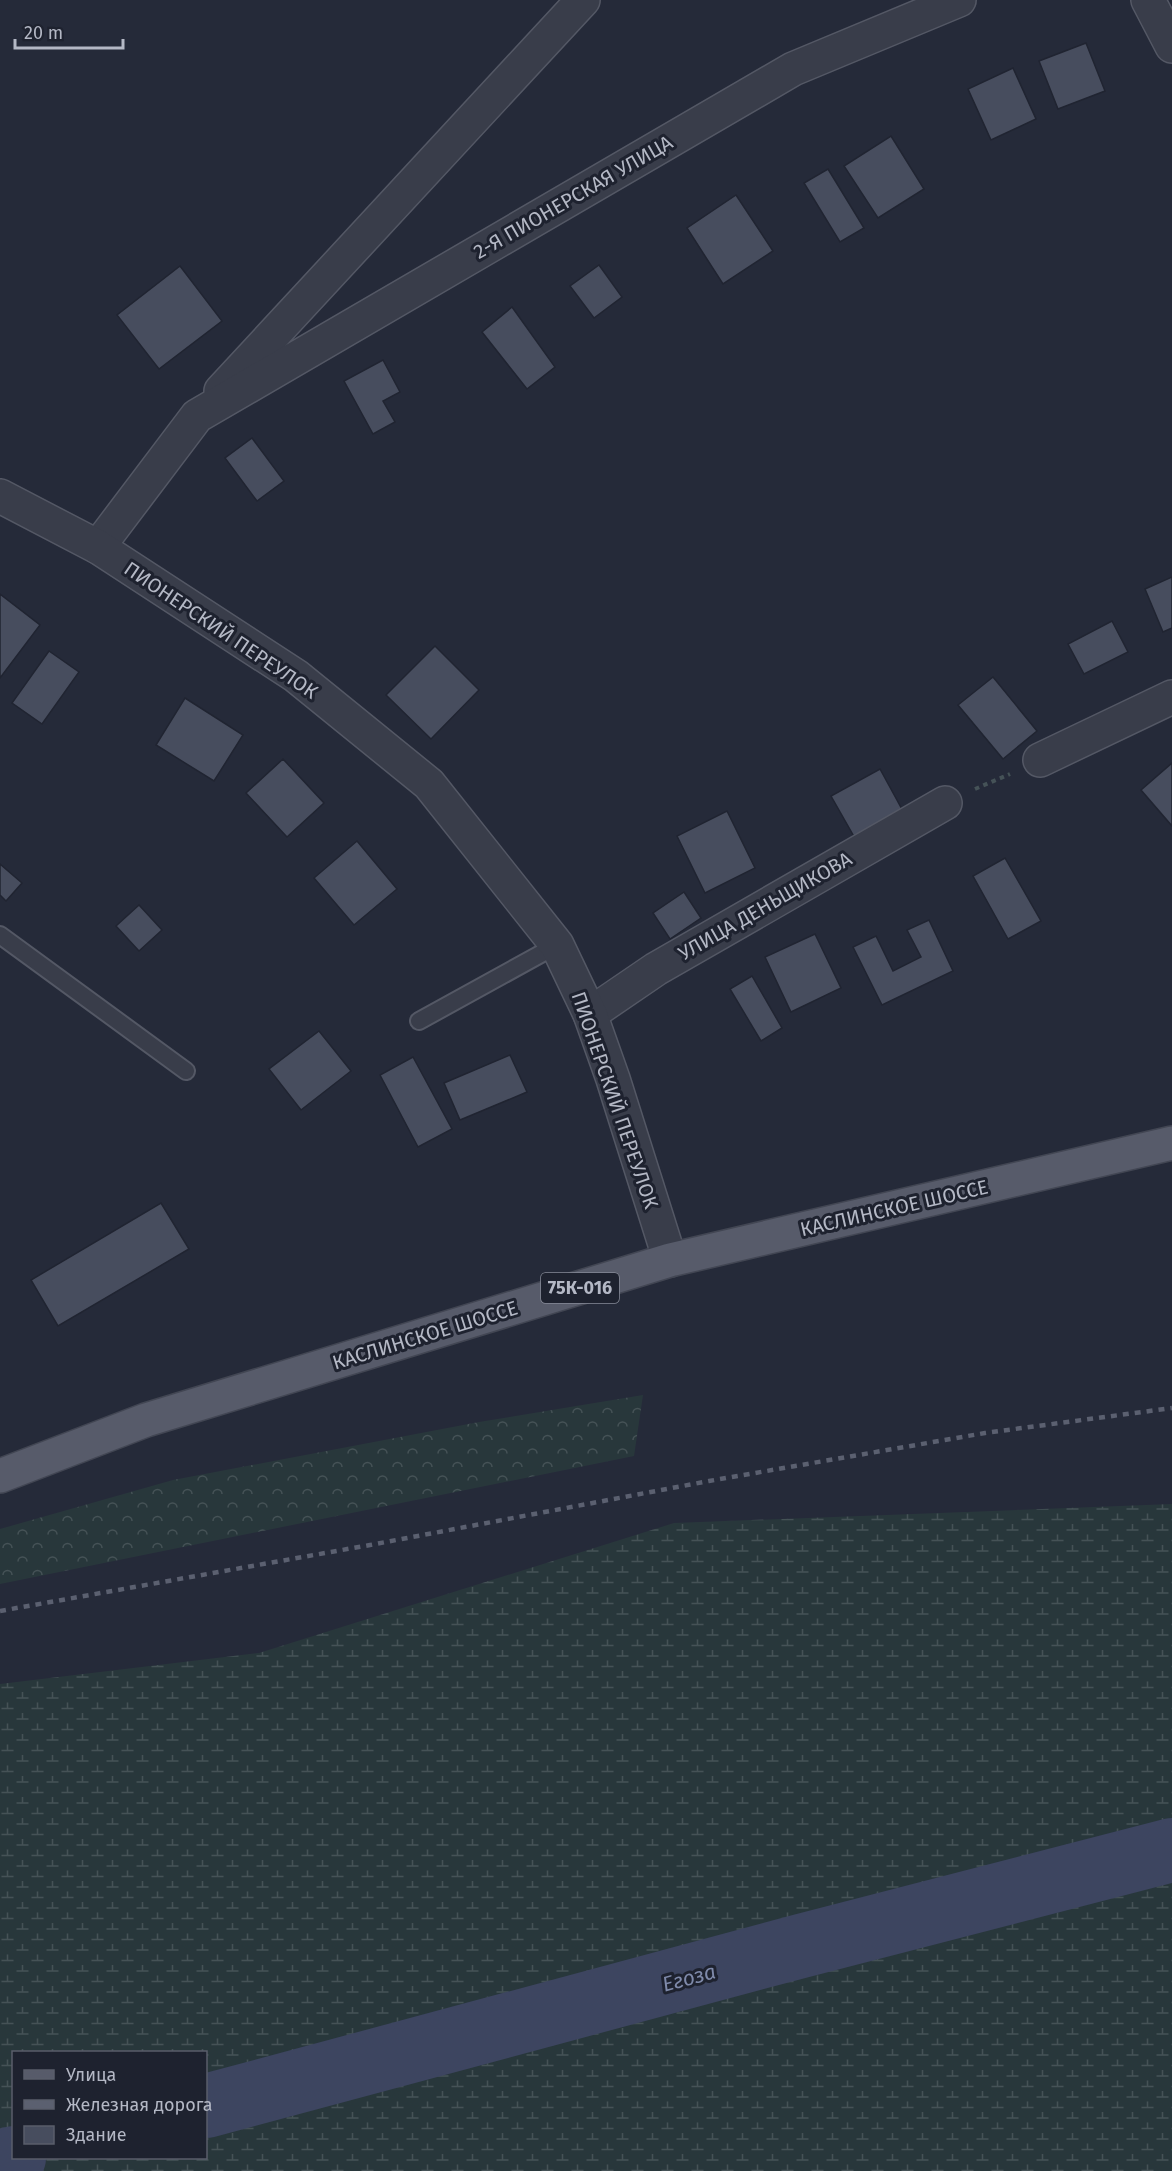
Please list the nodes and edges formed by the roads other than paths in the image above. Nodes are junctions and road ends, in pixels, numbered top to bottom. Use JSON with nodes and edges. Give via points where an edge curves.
{"nodes":[{"id":1,"x":583,"y":0,"type":"edge"},
{"id":2,"x":959,"y":0,"type":"edge"},
{"id":3,"x":1148,"y":0,"type":"edge"},
{"id":4,"x":1172,"y":46,"type":"edge"},
{"id":5,"x":197,"y":416,"type":"junction"},
{"id":6,"x":0,"y":496,"type":"edge"},
{"id":7,"x":98,"y":547,"type":"junction"},
{"id":8,"x":1172,"y":697,"type":"edge"},
{"id":9,"x":1040,"y":760,"type":"road end"},
{"id":10,"x":945,"y":803,"type":"road end"},
{"id":11,"x":0,"y":935,"type":"edge"},
{"id":12,"x":557,"y":945,"type":"junction"},
{"id":13,"x":590,"y":1014,"type":"junction"},
{"id":14,"x":419,"y":1021,"type":"dead end"},
{"id":15,"x":186,"y":1071,"type":"dead end"},
{"id":16,"x":1172,"y":1143,"type":"edge"},
{"id":17,"x":670,"y":1260,"type":"junction"},
{"id":18,"x":0,"y":1476,"type":"edge"}],
"edges":[{"from":1,"to":5,"type":"street","name":"2-Я ПИОНЕРСКАЯ УЛИЦА"},
{"from":2,"to":5,"type":"street","name":"2-Я ПИОНЕРСКАЯ УЛИЦА","via":[[793,69]]},
{"from":3,"to":4,"type":"street"},
{"from":5,"to":7,"type":"street","name":"2-Я ПИОНЕРСКАЯ УЛИЦА"},
{"from":6,"to":7,"type":"street","name":"ПИОНЕРСКИЙ ПЕРЕУЛОК"},
{"from":7,"to":12,"type":"street","name":"ПИОНЕРСКИЙ ПЕРЕУЛОК","via":[[296,676],[429,784]]},
{"from":8,"to":9,"type":"street"},
{"from":10,"to":13,"type":"street","name":"УЛИЦА ДЕНЬЩИКОВА","via":[[656,969]]},
{"from":11,"to":15,"type":"lane"},
{"from":12,"to":13,"type":"street","name":"ПИОНЕРСКИЙ ПЕРЕУЛОК"},
{"from":12,"to":14,"type":"lane"},
{"from":13,"to":17,"type":"street","name":"ПИОНЕРСКИЙ ПЕРЕУЛОК"},
{"from":16,"to":17,"type":"main road","name":"КАСЛИНСКОЕ ШОССЕ","number":"75К-016"},
{"from":17,"to":18,"type":"main road","name":"КАСЛИНСКОЕ ШОССЕ","number":"75К-016","via":[[146,1420]]}]}
